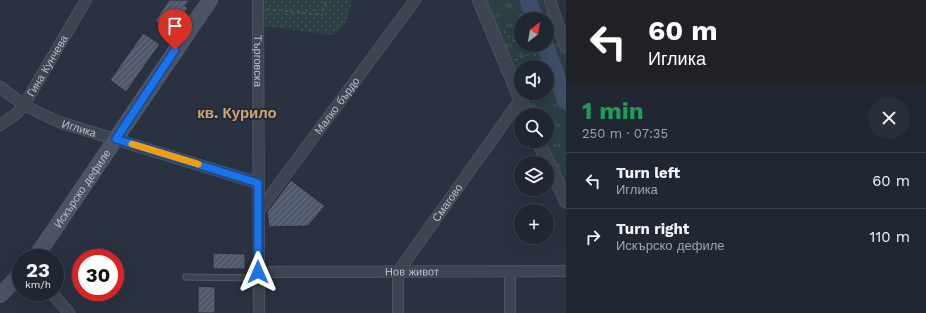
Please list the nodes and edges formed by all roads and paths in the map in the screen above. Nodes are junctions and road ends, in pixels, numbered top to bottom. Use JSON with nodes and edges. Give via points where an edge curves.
{"nodes":[{"id":1,"x":86,"y":0,"type":"edge"},
{"id":2,"x":210,"y":0,"type":"edge"},
{"id":3,"x":326,"y":0,"type":"edge"},
{"id":4,"x":415,"y":0,"type":"edge"},
{"id":5,"x":479,"y":0,"type":"edge"},
{"id":6,"x":550,"y":0,"type":"edge"},
{"id":7,"x":258,"y":4,"type":"edge"},
{"id":8,"x":563,"y":42,"type":"edge"},
{"id":9,"x":534,"y":52,"type":"edge"},
{"id":10,"x":505,"y":63,"type":"junction"},
{"id":11,"x":514,"y":85,"type":"edge"},
{"id":12,"x":0,"y":86,"type":"edge"},
{"id":13,"x":520,"y":100,"type":"joint"},
{"id":14,"x":24,"y":105,"type":"junction"},
{"id":15,"x":524,"y":108,"type":"edge"},
{"id":16,"x":0,"y":124,"type":"edge"},
{"id":17,"x":116,"y":139,"type":"junction"},
{"id":18,"x":541,"y":148,"type":"edge"},
{"id":19,"x":258,"y":183,"type":"junction"},
{"id":20,"x":566,"y":201,"type":"edge"},
{"id":21,"x":259,"y":211,"type":"junction"},
{"id":22,"x":40,"y":249,"type":"edge"},
{"id":23,"x":566,"y":271,"type":"edge"},
{"id":24,"x":398,"y":272,"type":"junction"},
{"id":25,"x":510,"y":272,"type":"junction"},
{"id":26,"x":259,"y":275,"type":"junction"},
{"id":27,"x":186,"y":277,"type":"dead end"},
{"id":28,"x":12,"y":283,"type":"edge"},
{"id":29,"x":0,"y":295,"type":"edge"},
{"id":30,"x":59,"y":301,"type":"edge"},
{"id":31,"x":69,"y":313,"type":"edge"},
{"id":32,"x":259,"y":313,"type":"edge"},
{"id":33,"x":398,"y":313,"type":"edge"},
{"id":34,"x":510,"y":313,"type":"edge"}],
"edges":[{"from":1,"to":14,"type":"street","name":"Гина Кунчева"},
{"from":2,"to":17,"type":"main road","name":"Искърско дефиле"},
{"from":3,"to":7,"type":"path","via":[[322,15]]},
{"from":4,"to":21,"type":"street","name":"Малко бърдо"},
{"from":5,"to":10,"type":"street"},
{"from":6,"to":8,"type":"street"},
{"from":7,"to":19,"type":"street","name":"Търговска"},
{"from":9,"to":10,"type":"path"},
{"from":10,"to":11,"type":"street"},
{"from":12,"to":14,"type":"street","name":"Иглика"},
{"from":13,"to":15,"type":"street"},
{"from":13,"to":24,"type":"street","name":"Смагово"},
{"from":14,"to":16,"type":"street","name":"Гина Кунчева","via":[[16,114]]},
{"from":14,"to":17,"type":"street","name":"Иглика","via":[[62,122]]},
{"from":17,"to":19,"type":"street","name":"Иглика"},
{"from":17,"to":22,"type":"main road","name":"Искърско дефиле"},
{"from":18,"to":20,"type":"street"},
{"from":19,"to":21,"type":"street","name":"Търговска"},
{"from":21,"to":26,"type":"street","name":"Търговска"},
{"from":23,"to":25,"type":"street","name":"Нов живот"},
{"from":24,"to":25,"type":"street","name":"Нов живот"},
{"from":24,"to":26,"type":"street","name":"Нов живот"},
{"from":24,"to":33,"type":"street"},
{"from":25,"to":34,"type":"street"},
{"from":26,"to":27,"type":"lane"},
{"from":26,"to":32,"type":"street","name":"Търговска"},
{"from":28,"to":29,"type":"main road"},
{"from":30,"to":31,"type":"street"}]}
